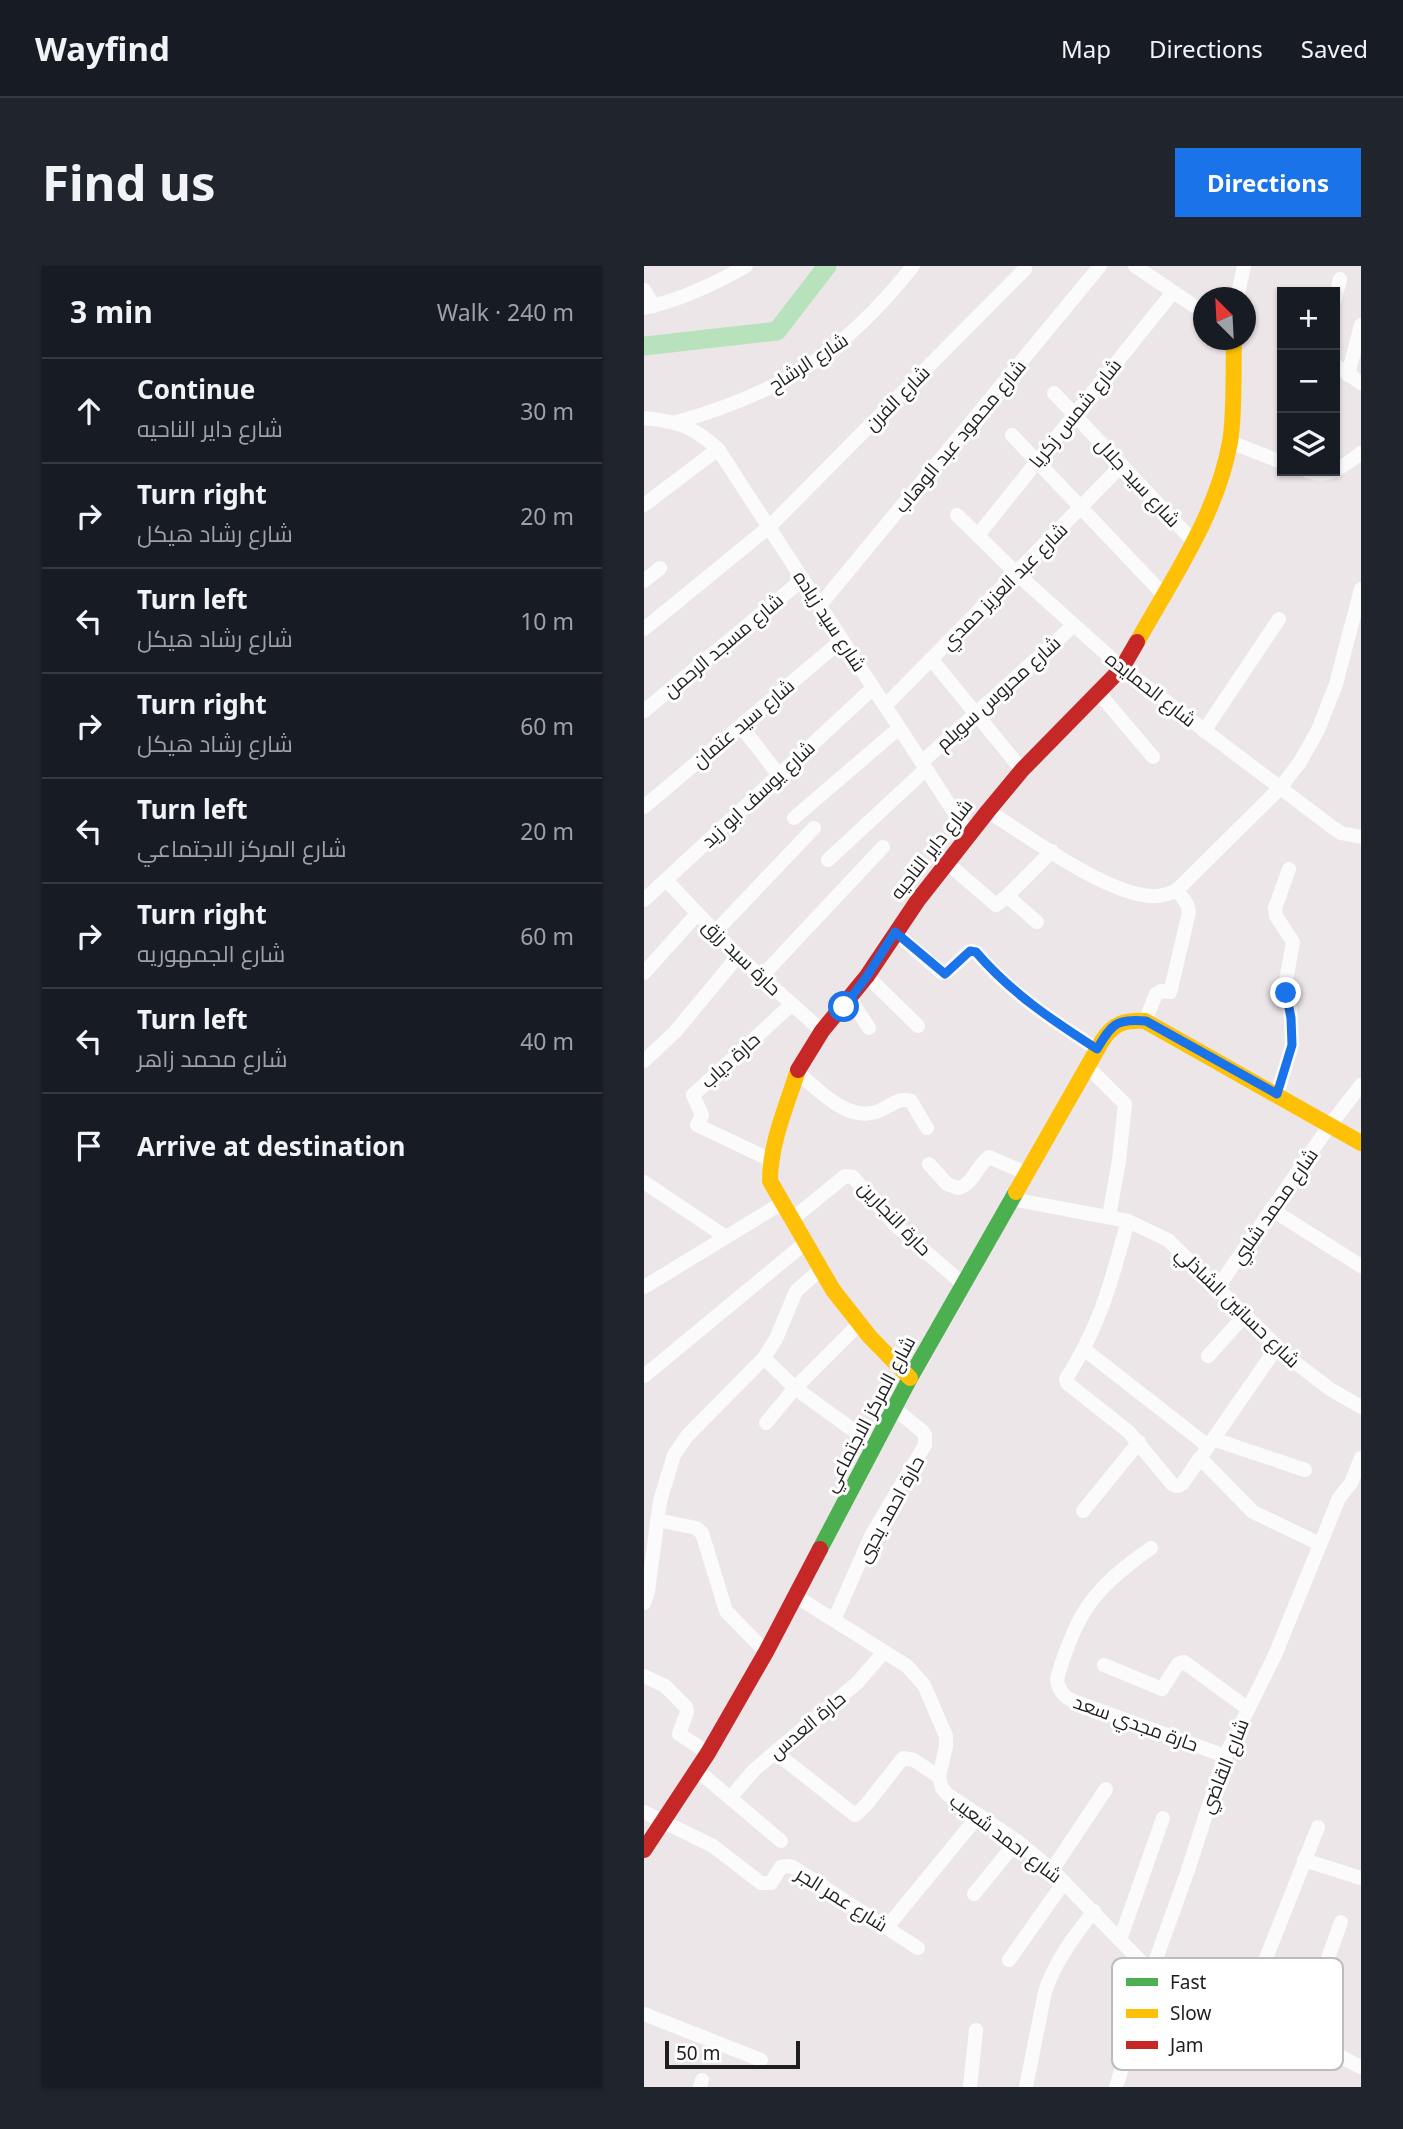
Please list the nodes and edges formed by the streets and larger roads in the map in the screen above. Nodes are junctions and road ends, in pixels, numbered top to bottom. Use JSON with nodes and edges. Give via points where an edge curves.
{"nodes":[{"id":1,"x":746,"y":266,"type":"edge"},
{"id":2,"x":913,"y":266,"type":"edge"},
{"id":3,"x":1100,"y":266,"type":"edge"},
{"id":4,"x":1135,"y":266,"type":"edge"},
{"id":5,"x":1244,"y":266,"type":"edge"},
{"id":6,"x":1025,"y":269,"type":"dead end"},
{"id":7,"x":1340,"y":279,"type":"dead end"},
{"id":8,"x":1239,"y":287,"type":"edge"},
{"id":9,"x":1338,"y":287,"type":"edge"},
{"id":10,"x":644,"y":290,"type":"edge"},
{"id":11,"x":1173,"y":292,"type":"junction"},
{"id":12,"x":1193,"y":305,"type":"edge"},
{"id":13,"x":649,"y":307,"type":"edge"},
{"id":14,"x":1361,"y":326,"type":"edge"},
{"id":15,"x":1234,"y":350,"type":"edge"},
{"id":16,"x":1340,"y":368,"type":"edge"},
{"id":17,"x":1348,"y":374,"type":"junction"},
{"id":18,"x":1361,"y":383,"type":"edge"},
{"id":19,"x":1054,"y":393,"type":"dead end"},
{"id":20,"x":1074,"y":415,"type":"junction"},
{"id":21,"x":644,"y":418,"type":"edge"},
{"id":22,"x":677,"y":422,"type":"junction"},
{"id":23,"x":1012,"y":435,"type":"dead end"},
{"id":24,"x":1230,"y":442,"type":"junction"},
{"id":25,"x":718,"y":449,"type":"junction"},
{"id":26,"x":1361,"y":453,"type":"edge"},
{"id":27,"x":1277,"y":460,"type":"edge"},
{"id":28,"x":1037,"y":461,"type":"junction"},
{"id":29,"x":1122,"y":465,"type":"junction"},
{"id":30,"x":1340,"y":467,"type":"edge"},
{"id":31,"x":644,"y":505,"type":"edge"},
{"id":32,"x":1081,"y":507,"type":"junction"},
{"id":33,"x":957,"y":515,"type":"dead end"},
{"id":34,"x":769,"y":527,"type":"junction"},
{"id":35,"x":978,"y":536,"type":"junction"},
{"id":36,"x":1193,"y":541,"type":"junction"},
{"id":37,"x":660,"y":568,"type":"dead end"},
{"id":38,"x":1016,"y":573,"type":"junction"},
{"id":39,"x":803,"y":579,"type":"junction"},
{"id":40,"x":644,"y":580,"type":"edge"},
{"id":41,"x":1361,"y":589,"type":"edge"},
{"id":42,"x":1163,"y":594,"type":"junction"},
{"id":43,"x":820,"y":605,"type":"junction"},
{"id":44,"x":1279,"y":619,"type":"dead end"},
{"id":45,"x":1073,"y":625,"type":"junction"},
{"id":46,"x":644,"y":629,"type":"edge"},
{"id":47,"x":842,"y":640,"type":"junction"},
{"id":48,"x":931,"y":659,"type":"junction"},
{"id":49,"x":1122,"y":668,"type":"junction"},
{"id":50,"x":873,"y":688,"type":"junction"},
{"id":51,"x":1098,"y":692,"type":"junction"},
{"id":52,"x":885,"y":706,"type":"junction"},
{"id":53,"x":644,"y":711,"type":"edge"},
{"id":54,"x":976,"y":713,"type":"junction"},
{"id":55,"x":741,"y":726,"type":"junction"},
{"id":56,"x":899,"y":728,"type":"junction"},
{"id":57,"x":1205,"y":731,"type":"junction"},
{"id":58,"x":1153,"y":757,"type":"dead end"},
{"id":59,"x":924,"y":766,"type":"junction"},
{"id":60,"x":1022,"y":770,"type":"junction"},
{"id":61,"x":778,"y":775,"type":"junction"},
{"id":62,"x":1280,"y":788,"type":"junction"},
{"id":63,"x":644,"y":807,"type":"edge"},
{"id":64,"x":988,"y":811,"type":"junction"},
{"id":65,"x":794,"y":818,"type":"dead end"},
{"id":66,"x":814,"y":828,"type":"dead end"},
{"id":67,"x":969,"y":835,"type":"junction"},
{"id":68,"x":1361,"y":838,"type":"edge"},
{"id":69,"x":883,"y":847,"type":"dead end"},
{"id":70,"x":1052,"y":851,"type":"junction"},
{"id":71,"x":828,"y":860,"type":"dead end"},
{"id":72,"x":946,"y":862,"type":"junction"},
{"id":73,"x":1289,"y":869,"type":"dead end"},
{"id":74,"x":666,"y":880,"type":"junction"},
{"id":75,"x":1177,"y":890,"type":"junction"},
{"id":76,"x":1007,"y":896,"type":"junction"},
{"id":77,"x":644,"y":900,"type":"edge"},
{"id":78,"x":698,"y":914,"type":"junction"},
{"id":79,"x":1037,"y":922,"type":"dead end"},
{"id":80,"x":715,"y":932,"type":"junction"},
{"id":81,"x":895,"y":932,"type":"junction"},
{"id":82,"x":738,"y":957,"type":"junction"},
{"id":83,"x":644,"y":973,"type":"edge"},
{"id":84,"x":867,"y":976,"type":"junction"},
{"id":85,"x":761,"y":977,"type":"junction"},
{"id":86,"x":850,"y":999,"type":"junction"},
{"id":87,"x":792,"y":1004,"type":"junction"},
{"id":88,"x":1146,"y":1021,"type":"junction"},
{"id":89,"x":918,"y":1026,"type":"dead end"},
{"id":90,"x":869,"y":1028,"type":"dead end"},
{"id":91,"x":822,"y":1031,"type":"junction"},
{"id":92,"x":1097,"y":1049,"type":"junction"},
{"id":93,"x":644,"y":1061,"type":"edge"},
{"id":94,"x":1087,"y":1066,"type":"junction"},
{"id":95,"x":796,"y":1071,"type":"junction"},
{"id":96,"x":1361,"y":1085,"type":"edge"},
{"id":97,"x":1277,"y":1094,"type":"junction"},
{"id":98,"x":1330,"y":1125,"type":"junction"},
{"id":99,"x":927,"y":1128,"type":"dead end"},
{"id":100,"x":1361,"y":1143,"type":"edge"},
{"id":101,"x":771,"y":1160,"type":"junction"},
{"id":102,"x":929,"y":1164,"type":"dead end"},
{"id":103,"x":1026,"y":1173,"type":"junction"},
{"id":104,"x":644,"y":1182,"type":"edge"},
{"id":105,"x":1011,"y":1199,"type":"junction"},
{"id":106,"x":782,"y":1203,"type":"junction"},
{"id":107,"x":1271,"y":1209,"type":"junction"},
{"id":108,"x":1109,"y":1216,"type":"junction"},
{"id":109,"x":791,"y":1220,"type":"junction"},
{"id":110,"x":1128,"y":1221,"type":"junction"},
{"id":111,"x":726,"y":1237,"type":"junction"},
{"id":112,"x":804,"y":1243,"type":"junction"},
{"id":113,"x":1361,"y":1266,"type":"edge"},
{"id":114,"x":820,"y":1270,"type":"junction"},
{"id":115,"x":963,"y":1284,"type":"junction"},
{"id":116,"x":644,"y":1287,"type":"edge"},
{"id":117,"x":1218,"y":1287,"type":"junction"},
{"id":118,"x":1246,"y":1314,"type":"junction"},
{"id":119,"x":859,"y":1324,"type":"junction"},
{"id":120,"x":1277,"y":1347,"type":"junction"},
{"id":121,"x":1085,"y":1350,"type":"junction"},
{"id":122,"x":1208,"y":1356,"type":"dead end"},
{"id":123,"x":764,"y":1358,"type":"junction"},
{"id":124,"x":644,"y":1376,"type":"edge"},
{"id":125,"x":910,"y":1378,"type":"junction"},
{"id":126,"x":795,"y":1388,"type":"junction"},
{"id":127,"x":1361,"y":1407,"type":"edge"},
{"id":128,"x":894,"y":1408,"type":"junction"},
{"id":129,"x":766,"y":1423,"type":"dead end"},
{"id":130,"x":1139,"y":1443,"type":"junction"},
{"id":131,"x":875,"y":1446,"type":"junction"},
{"id":132,"x":1207,"y":1448,"type":"junction"},
{"id":133,"x":1361,"y":1458,"type":"edge"},
{"id":134,"x":1305,"y":1470,"type":"dead end"},
{"id":135,"x":1083,"y":1511,"type":"dead end"},
{"id":136,"x":657,"y":1520,"type":"junction"},
{"id":137,"x":649,"y":1533,"type":"edge"},
{"id":138,"x":1320,"y":1544,"type":"junction"},
{"id":139,"x":1151,"y":1548,"type":"dead end"},
{"id":140,"x":797,"y":1597,"type":"junction"},
{"id":141,"x":644,"y":1601,"type":"edge"},
{"id":142,"x":834,"y":1620,"type":"junction"},
{"id":143,"x":766,"y":1652,"type":"junction"},
{"id":144,"x":884,"y":1652,"type":"junction"},
{"id":145,"x":1104,"y":1665,"type":"dead end"},
{"id":146,"x":644,"y":1676,"type":"edge"},
{"id":147,"x":1247,"y":1708,"type":"junction"},
{"id":148,"x":776,"y":1753,"type":"junction"},
{"id":149,"x":708,"y":1754,"type":"junction"},
{"id":150,"x":1225,"y":1756,"type":"junction"},
{"id":151,"x":696,"y":1770,"type":"junction"},
{"id":152,"x":939,"y":1777,"type":"junction"},
{"id":153,"x":1106,"y":1789,"type":"dead end"},
{"id":154,"x":730,"y":1798,"type":"junction"},
{"id":155,"x":644,"y":1812,"type":"edge"},
{"id":156,"x":979,"y":1815,"type":"junction"},
{"id":157,"x":1163,"y":1818,"type":"dead end"},
{"id":158,"x":663,"y":1821,"type":"junction"},
{"id":159,"x":1318,"y":1827,"type":"dead end"},
{"id":160,"x":781,"y":1841,"type":"dead end"},
{"id":161,"x":1017,"y":1842,"type":"junction"},
{"id":162,"x":644,"y":1850,"type":"edge"},
{"id":163,"x":1304,"y":1860,"type":"junction"},
{"id":164,"x":1052,"y":1870,"type":"junction"},
{"id":165,"x":1361,"y":1878,"type":"edge"},
{"id":166,"x":1064,"y":1882,"type":"junction"},
{"id":167,"x":974,"y":1894,"type":"dead end"},
{"id":168,"x":1094,"y":1911,"type":"junction"},
{"id":169,"x":1341,"y":1922,"type":"dead end"},
{"id":170,"x":887,"y":1927,"type":"junction"},
{"id":171,"x":1120,"y":1940,"type":"junction"},
{"id":172,"x":918,"y":1948,"type":"dead end"},
{"id":173,"x":1137,"y":1958,"type":"edge"},
{"id":174,"x":1157,"y":1958,"type":"edge"},
{"id":175,"x":1266,"y":1958,"type":"edge"},
{"id":176,"x":1328,"y":1958,"type":"edge"},
{"id":177,"x":1009,"y":1960,"type":"dead end"},
{"id":178,"x":644,"y":2014,"type":"edge"},
{"id":179,"x":976,"y":2030,"type":"dead end"},
{"id":180,"x":1343,"y":2058,"type":"edge"},
{"id":181,"x":761,"y":2060,"type":"dead end"},
{"id":182,"x":1361,"y":2067,"type":"edge"},
{"id":183,"x":1121,"y":2070,"type":"edge"},
{"id":184,"x":970,"y":2087,"type":"edge"},
{"id":185,"x":1026,"y":2087,"type":"edge"},
{"id":186,"x":1116,"y":2087,"type":"edge"}],
"edges":[{"from":1,"to":13,"type":"street","via":[[688,296]]},
{"from":2,"to":22,"type":"street","name":"شارع الرشاح","via":[[859,327],[811,365],[769,389]]},
{"from":3,"to":43,"type":"street","name":"شارع محمود عبد الوهاب"},
{"from":4,"to":11,"type":"street"},
{"from":5,"to":8,"type":"street"},
{"from":6,"to":34,"type":"street","name":"شارع الفرن"},
{"from":7,"to":9,"type":"street"},
{"from":10,"to":13,"type":"street"},
{"from":11,"to":12,"type":"street"},
{"from":11,"to":20,"type":"street","name":"شارع شمس زكريا"},
{"from":14,"to":17,"type":"street"},
{"from":15,"to":24,"type":"street","name":"شارع داير الناحيه"},
{"from":16,"to":17,"type":"street"},
{"from":17,"to":18,"type":"street"},
{"from":19,"to":20,"type":"street","name":"شارع سيد جلال"},
{"from":20,"to":28,"type":"street","name":"شارع شمس زكريا"},
{"from":20,"to":29,"type":"street","name":"شارع سيد جلال"},
{"from":21,"to":22,"type":"street"},
{"from":22,"to":25,"type":"street","name":"شارع سيد زياده"},
{"from":23,"to":28,"type":"street"},
{"from":24,"to":27,"type":"street"},
{"from":24,"to":36,"type":"street","name":"شارع داير الناحيه","via":[[1215,493]]},
{"from":25,"to":31,"type":"street"},
{"from":25,"to":34,"type":"street","name":"شارع سيد زياده"},
{"from":26,"to":30,"type":"street"},
{"from":28,"to":32,"type":"street"},
{"from":28,"to":35,"type":"street","name":"شارع شمس زكريا"},
{"from":29,"to":32,"type":"street","name":"شارع عبد العزيز حمدي"},
{"from":29,"to":36,"type":"street","name":"شارع سيد جلال"},
{"from":32,"to":38,"type":"street","name":"شارع عبد العزيز حمدي"},
{"from":32,"to":42,"type":"street"},
{"from":33,"to":35,"type":"street","name":"شارع الحمايده"},
{"from":34,"to":39,"type":"street","name":"شارع سيد زياده"},
{"from":34,"to":46,"type":"street","name":"شارع الفرن"},
{"from":35,"to":38,"type":"street","name":"شارع الحمايده"},
{"from":36,"to":42,"type":"street","name":"شارع داير الناحيه"},
{"from":37,"to":40,"type":"street"},
{"from":38,"to":45,"type":"street","name":"شارع الحمايده"},
{"from":38,"to":48,"type":"street","name":"شارع عبد العزيز حمدي"},
{"from":39,"to":43,"type":"street","name":"شارع سيد زياده"},
{"from":39,"to":53,"type":"street","name":"شارع مسجد الرحمن"},
{"from":41,"to":62,"type":"street","via":[[1336,684],[1318,730]]},
{"from":42,"to":49,"type":"street","name":"شارع داير الناحيه"},
{"from":43,"to":47,"type":"street","name":"شارع سيد زياده"},
{"from":44,"to":57,"type":"street"},
{"from":45,"to":49,"type":"street","name":"شارع الحمايده"},
{"from":45,"to":54,"type":"street","name":"شارع محروس سويلم"},
{"from":47,"to":50,"type":"street","name":"شارع سيد زياده"},
{"from":47,"to":55,"type":"street","name":"شارع سيد عتمان"},
{"from":48,"to":52,"type":"street","name":"شارع عبد العزيز حمدي"},
{"from":48,"to":54,"type":"street"},
{"from":49,"to":51,"type":"street","name":"شارع داير الناحيه"},
{"from":49,"to":57,"type":"street","name":"شارع الحمايده"},
{"from":50,"to":52,"type":"street","name":"شارع سيد زياده"},
{"from":50,"to":61,"type":"street","name":"شارع يوسف ابو زيد"},
{"from":51,"to":58,"type":"street"},
{"from":51,"to":60,"type":"street","name":"شارع داير الناحيه"},
{"from":52,"to":56,"type":"street","name":"شارع سيد زياده"},
{"from":54,"to":59,"type":"street","name":"شارع محروس سويلم"},
{"from":54,"to":60,"type":"street"},
{"from":55,"to":61,"type":"street"},
{"from":55,"to":63,"type":"street","name":"شارع سيد عتمان"},
{"from":56,"to":59,"type":"street","name":"شارع سيد زياده"},
{"from":56,"to":65,"type":"street"},
{"from":57,"to":62,"type":"street","name":"شارع الحمايده"},
{"from":59,"to":67,"type":"street","name":"شارع سيد زياده"},
{"from":59,"to":71,"type":"street"},
{"from":60,"to":64,"type":"street","name":"شارع داير الناحيه"},
{"from":61,"to":74,"type":"street","name":"شارع يوسف ابو زيد"},
{"from":62,"to":68,"type":"street","name":"شارع الحمايده","via":[[1341,833]]},
{"from":62,"to":75,"type":"street"},
{"from":64,"to":67,"type":"street","name":"شارع داير الناحيه"},
{"from":64,"to":70,"type":"street"},
{"from":66,"to":80,"type":"street"},
{"from":67,"to":72,"type":"street","name":"شارع داير الناحيه"},
{"from":69,"to":85,"type":"street"},
{"from":70,"to":75,"type":"street","via":[[1132,893],[1152,896]]},
{"from":70,"to":76,"type":"street"},
{"from":72,"to":76,"type":"street","via":[[996,905]]},
{"from":72,"to":81,"type":"street","name":"شارع داير الناحيه"},
{"from":73,"to":97,"type":"street","via":[[1275,908],[1293,942],[1286,981],[1292,1045]]},
{"from":74,"to":77,"type":"street","name":"شارع يوسف ابو زيد"},
{"from":74,"to":78,"type":"street","name":"حارة سيد رزق"},
{"from":75,"to":88,"type":"street","via":[[1189,912],[1171,989],[1156,994]]},
{"from":76,"to":79,"type":"street"},
{"from":78,"to":80,"type":"street","name":"حارة سيد رزق"},
{"from":78,"to":83,"type":"street"},
{"from":80,"to":82,"type":"street","name":"حارة سيد رزق"},
{"from":81,"to":84,"type":"street","name":"شارع داير الناحيه"},
{"from":81,"to":92,"type":"street","via":[[945,974],[970,951],[976,952],[1038,1011]]},
{"from":82,"to":85,"type":"street","name":"حارة سيد رزق"},
{"from":82,"to":93,"type":"street"},
{"from":84,"to":86,"type":"street","name":"شارع داير الناحيه"},
{"from":84,"to":89,"type":"street"},
{"from":85,"to":87,"type":"street","name":"حارة سيد رزق"},
{"from":86,"to":90,"type":"street"},
{"from":86,"to":91,"type":"street","name":"شارع داير الناحيه"},
{"from":87,"to":91,"type":"street","name":"حارة سيد رزق"},
{"from":87,"to":101,"type":"street","name":"حارة دياب","via":[[692,1096],[702,1115],[697,1125]]},
{"from":88,"to":92,"type":"street","name":"شارع المركز الاجتماعي","via":[[1126,1019],[1113,1025]]},
{"from":88,"to":97,"type":"street"},
{"from":91,"to":95,"type":"street","name":"شارع داير الناحيه"},
{"from":92,"to":94,"type":"street","name":"شارع المركز الاجتماعي"},
{"from":94,"to":103,"type":"street","name":"شارع المركز الاجتماعي"},
{"from":94,"to":108,"type":"street","via":[[1125,1104]]},
{"from":95,"to":99,"type":"street","via":[[853,1113],[871,1114],[901,1099],[911,1101]]},
{"from":95,"to":101,"type":"street","name":"شارع داير الناحيه"},
{"from":96,"to":98,"type":"street","name":"شارع محمد شلبي"},
{"from":97,"to":98,"type":"street"},
{"from":98,"to":100,"type":"street"},
{"from":98,"to":107,"type":"street","name":"شارع محمد شلبي"},
{"from":101,"to":106,"type":"street","name":"شارع داير الناحيه","via":[[770,1181]]},
{"from":102,"to":103,"type":"street","via":[[947,1184],[958,1188],[968,1184],[989,1157]]},
{"from":103,"to":105,"type":"street","name":"شارع المركز الاجتماعي"},
{"from":104,"to":111,"type":"street"},
{"from":105,"to":108,"type":"street","name":"شارع حسانين الشاذلي"},
{"from":105,"to":115,"type":"street","name":"شارع المركز الاجتماعي"},
{"from":106,"to":109,"type":"street","name":"شارع داير الناحيه"},
{"from":106,"to":111,"type":"street"},
{"from":107,"to":113,"type":"street"},
{"from":107,"to":117,"type":"street","name":"شارع محمد شلبي"},
{"from":108,"to":110,"type":"street","name":"شارع حسانين الشاذلي"},
{"from":109,"to":112,"type":"street","name":"شارع داير الناحيه"},
{"from":109,"to":115,"type":"street","name":"حارة النجارين","via":[[845,1176],[853,1177],[895,1224]]},
{"from":110,"to":117,"type":"street","name":"شارع حسانين الشاذلي","via":[[1168,1240]]},
{"from":110,"to":121,"type":"street","via":[[1106,1302]]},
{"from":111,"to":116,"type":"street"},
{"from":112,"to":114,"type":"street","name":"شارع داير الناحيه"},
{"from":112,"to":124,"type":"street"},
{"from":114,"to":119,"type":"street","name":"شارع داير الناحيه"},
{"from":114,"to":123,"type":"street","via":[[796,1291]]},
{"from":115,"to":125,"type":"street","name":"شارع المركز الاجتماعي"},
{"from":117,"to":118,"type":"street","name":"شارع حسانين الشاذلي"},
{"from":118,"to":120,"type":"street","name":"شارع حسانين الشاذلي"},
{"from":118,"to":122,"type":"street"},
{"from":119,"to":125,"type":"street","name":"شارع داير الناحيه"},
{"from":119,"to":126,"type":"street"},
{"from":120,"to":127,"type":"street","name":"شارع حسانين الشاذلي","via":[[1307,1373]]},
{"from":120,"to":132,"type":"street"},
{"from":121,"to":130,"type":"street","via":[[1067,1383]]},
{"from":121,"to":132,"type":"street"},
{"from":123,"to":126,"type":"street"},
{"from":123,"to":136,"type":"street","via":[[674,1455]]},
{"from":125,"to":128,"type":"street","name":"شارع المركز الاجتماعي"},
{"from":126,"to":129,"type":"street"},
{"from":126,"to":131,"type":"street"},
{"from":128,"to":131,"type":"street","name":"شارع المركز الاجتماعي"},
{"from":128,"to":142,"type":"street","name":"حارة احمد يحيي","via":[[922,1431],[925,1445],[872,1534]]},
{"from":130,"to":132,"type":"street","via":[[1175,1485],[1182,1483]]},
{"from":130,"to":135,"type":"street"},
{"from":131,"to":140,"type":"street","name":"شارع المركز الاجتماعي"},
{"from":132,"to":134,"type":"street"},
{"from":132,"to":138,"type":"street","via":[[1254,1512]]},
{"from":133,"to":138,"type":"street","name":"شارع القاضي"},
{"from":136,"to":137,"type":"street"},
{"from":136,"to":143,"type":"street","via":[[702,1533],[726,1611]]},
{"from":137,"to":141,"type":"street"},
{"from":138,"to":147,"type":"street","name":"شارع القاضي","via":[[1275,1655]]},
{"from":139,"to":150,"type":"street","name":"حارة مجدي سعد","via":[[1117,1572],[1089,1602],[1069,1639],[1057,1679],[1060,1692]]},
{"from":140,"to":142,"type":"street","name":"شارع احمد شعيب"},
{"from":140,"to":143,"type":"street","name":"شارع المركز الاجتماعي"},
{"from":142,"to":144,"type":"street","name":"شارع احمد شعيب"},
{"from":143,"to":149,"type":"street","name":"شارع المركز الاجتماعي"},
{"from":144,"to":148,"type":"street","name":"حارة العدس","via":[[857,1683]]},
{"from":144,"to":152,"type":"street","name":"شارع احمد شعيب","via":[[906,1665],[923,1685],[939,1718],[946,1746]]},
{"from":145,"to":147,"type":"street","via":[[1162,1689],[1184,1662]]},
{"from":146,"to":149,"type":"street","via":[[665,1686],[686,1707],[679,1734]]},
{"from":147,"to":150,"type":"street","name":"شارع القاضي"},
{"from":148,"to":152,"type":"street","via":[[855,1815],[903,1758]]},
{"from":148,"to":154,"type":"street","name":"حارة العدس"},
{"from":149,"to":151,"type":"street","name":"شارع المركز الاجتماعي"},
{"from":150,"to":174,"type":"street","name":"شارع القاضي"},
{"from":151,"to":154,"type":"street"},
{"from":151,"to":158,"type":"street","name":"شارع المركز الاجتماعي"},
{"from":152,"to":156,"type":"street","name":"شارع احمد شعيب","via":[[947,1794]]},
{"from":153,"to":164,"type":"street"},
{"from":154,"to":160,"type":"street"},
{"from":155,"to":158,"type":"street"},
{"from":156,"to":161,"type":"street","name":"شارع احمد شعيب"},
{"from":156,"to":170,"type":"street"},
{"from":157,"to":171,"type":"street"},
{"from":158,"to":162,"type":"street","name":"شارع المركز الاجتماعي"},
{"from":158,"to":170,"type":"street","name":"شارع عمر الجر","via":[[713,1846],[761,1883],[771,1883],[780,1867],[790,1866]]},
{"from":159,"to":163,"type":"street"},
{"from":161,"to":164,"type":"street","name":"شارع احمد شعيب"},
{"from":161,"to":167,"type":"street"},
{"from":163,"to":165,"type":"street"},
{"from":163,"to":175,"type":"street"},
{"from":164,"to":166,"type":"street","name":"شارع احمد شعيب"},
{"from":166,"to":168,"type":"street","name":"شارع احمد شعيب"},
{"from":166,"to":177,"type":"street"},
{"from":168,"to":171,"type":"street","name":"شارع احمد شعيب"},
{"from":168,"to":185,"type":"street","via":[[1050,1976]]},
{"from":169,"to":176,"type":"street"},
{"from":170,"to":172,"type":"street","name":"شارع عمر الجر"},
{"from":171,"to":173,"type":"street","name":"شارع احمد شعيب"},
{"from":178,"to":181,"type":"street"},
{"from":179,"to":184,"type":"street"},
{"from":180,"to":182,"type":"street","name":"شارع احمد شعيب"},
{"from":183,"to":186,"type":"street","name":"شارع القاضي"}]}
